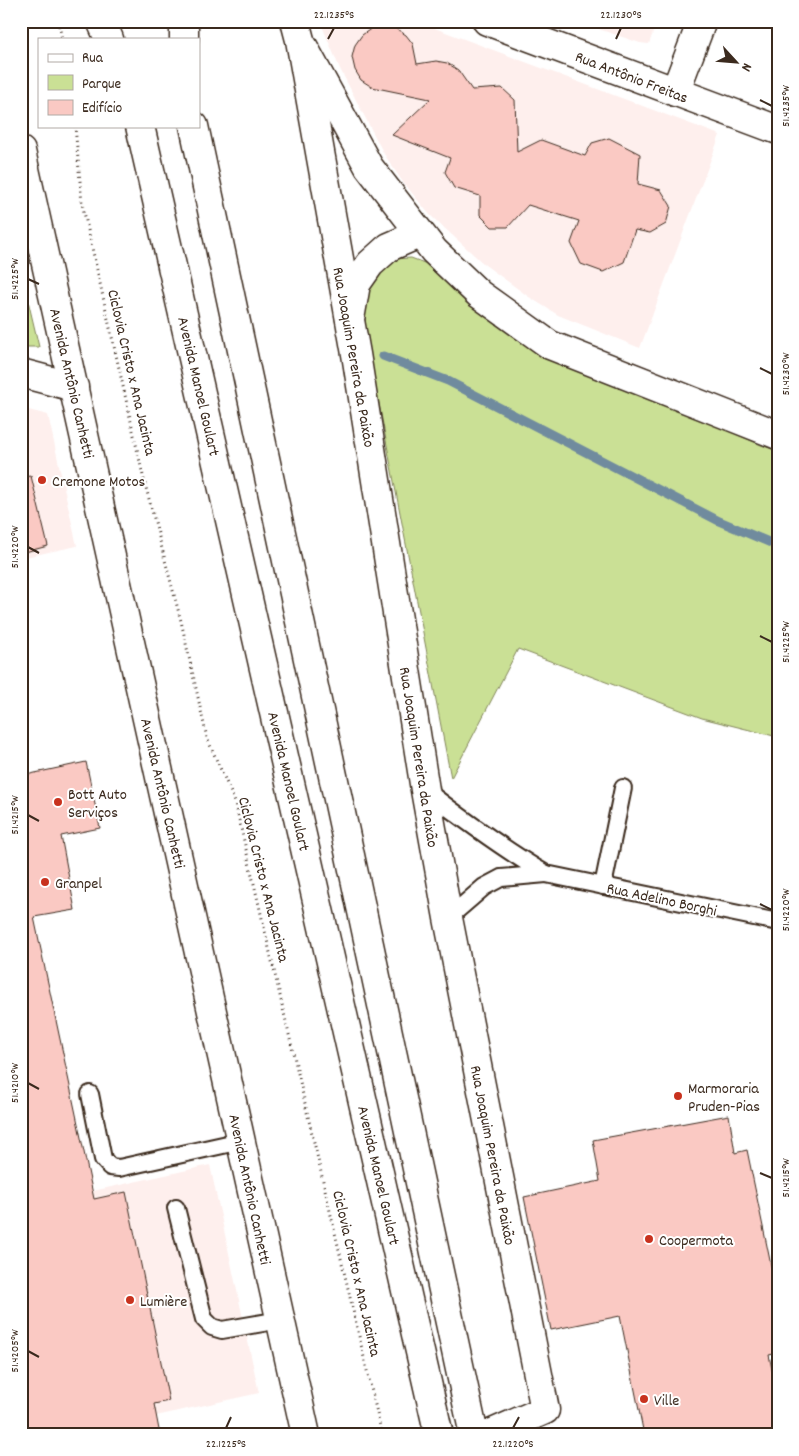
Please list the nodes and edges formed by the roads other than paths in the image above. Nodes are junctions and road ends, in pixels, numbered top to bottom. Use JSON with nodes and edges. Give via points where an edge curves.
{"nodes":[{"id":1,"x":101,"y":21,"type":"edge"},
{"id":2,"x":184,"y":21,"type":"edge"},
{"id":3,"x":487,"y":21,"type":"edge"},
{"id":4,"x":702,"y":21,"type":"edge"},
{"id":5,"x":298,"y":31,"type":"edge"},
{"id":6,"x":109,"y":38,"type":"edge"},
{"id":7,"x":184,"y":38,"type":"edge"},
{"id":8,"x":674,"y":92,"type":"junction"},
{"id":9,"x":140,"y":128,"type":"edge"},
{"id":10,"x":194,"y":128,"type":"edge"},
{"id":11,"x":778,"y":130,"type":"edge"},
{"id":12,"x":21,"y":152,"type":"edge"},
{"id":13,"x":419,"y":234,"type":"junction"},
{"id":14,"x":349,"y":320,"type":"junction"},
{"id":15,"x":21,"y":373,"type":"edge"},
{"id":16,"x":74,"y":387,"type":"junction"},
{"id":17,"x":778,"y":435,"type":"edge"},
{"id":18,"x":623,"y":788,"type":"dead end"},
{"id":19,"x":425,"y":790,"type":"junction"},
{"id":20,"x":546,"y":874,"type":"junction"},
{"id":21,"x":603,"y":886,"type":"junction"},
{"id":22,"x":448,"y":918,"type":"junction"},
{"id":23,"x":778,"y":922,"type":"edge"},
{"id":24,"x":90,"y":1094,"type":"dead end"},
{"id":25,"x":241,"y":1141,"type":"junction"},
{"id":26,"x":176,"y":1208,"type":"dead end"},
{"id":27,"x":280,"y":1320,"type":"junction"},
{"id":28,"x":306,"y":1435,"type":"edge"},
{"id":29,"x":439,"y":1435,"type":"edge"},
{"id":30,"x":474,"y":1435,"type":"edge"},
{"id":31,"x":488,"y":1435,"type":"edge"}],
"edges":[{"from":1,"to":6,"type":"street"},
{"from":2,"to":7,"type":"street"},
{"from":3,"to":8,"type":"street","name":"Rua Antônio Freitas"},
{"from":4,"to":8,"type":"street"},
{"from":5,"to":13,"type":"street","name":"Rua Joaquim Pereira da Paixão","via":[[369,168]]},
{"from":5,"to":14,"type":"street","name":"Rua Joaquim Pereira da Paixão"},
{"from":8,"to":11,"type":"street","name":"Rua Antônio Freitas"},
{"from":9,"to":29,"type":"street","name":"Avenida Manoel Goulart"},
{"from":10,"to":30,"type":"street"},
{"from":12,"to":16,"type":"street","name":"Avenida Antônio Canhetti"},
{"from":13,"to":14,"type":"street","via":[[389,247],[370,264],[356,284]]},
{"from":13,"to":17,"type":"street","name":"Rua Joaquim Pereira da Paixão","via":[[479,294],[550,345]]},
{"from":14,"to":19,"type":"street","name":"Rua Joaquim Pereira da Paixão"},
{"from":15,"to":16,"type":"street"},
{"from":16,"to":25,"type":"street","name":"Avenida Antônio Canhetti"},
{"from":18,"to":21,"type":"lane"},
{"from":19,"to":20,"type":"lane","via":[[480,832]]},
{"from":19,"to":22,"type":"street","name":"Rua Joaquim Pereira da Paixão"},
{"from":20,"to":21,"type":"lane","name":"Rua Adelino Borghi"},
{"from":20,"to":22,"type":"lane","via":[[501,878],[484,887]]},
{"from":21,"to":23,"type":"lane","name":"Rua Adelino Borghi"},
{"from":22,"to":31,"type":"street","name":"Rua Joaquim Pereira da Paixão","via":[[545,1410]]},
{"from":24,"to":25,"type":"lane","via":[[103,1159],[110,1167],[119,1168]]},
{"from":25,"to":27,"type":"street","name":"Avenida Antônio Canhetti"},
{"from":26,"to":27,"type":"lane","via":[[204,1318],[212,1327],[222,1330]]},
{"from":27,"to":28,"type":"street","name":"Avenida Antônio Canhetti"}]}
